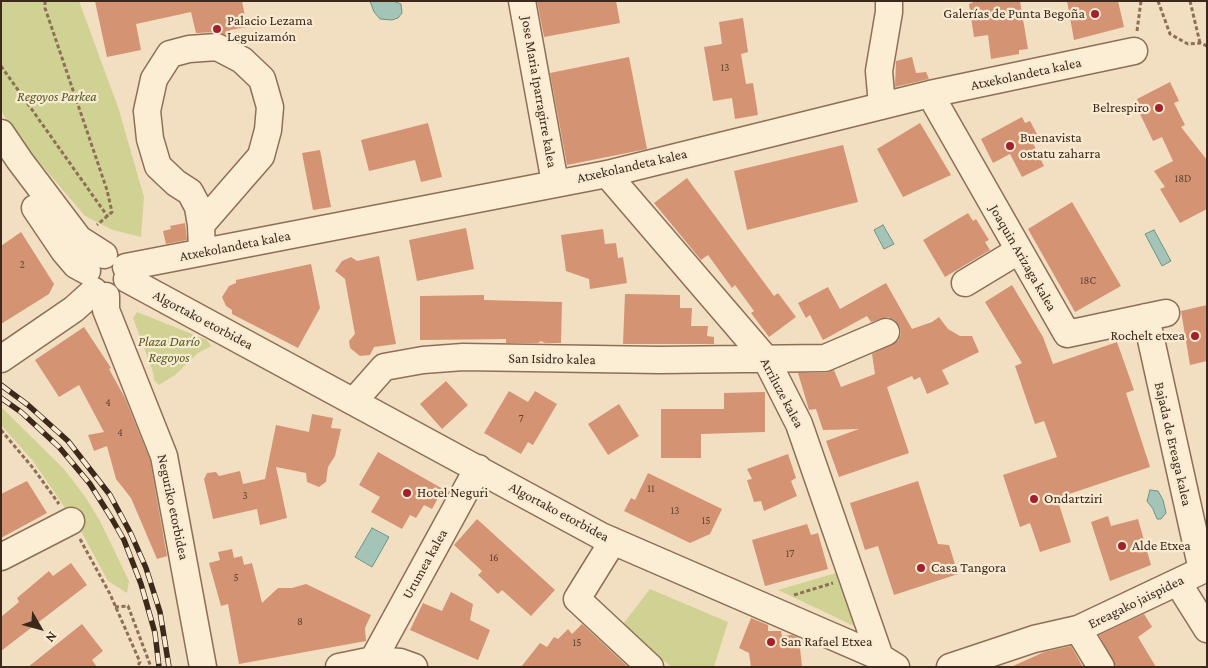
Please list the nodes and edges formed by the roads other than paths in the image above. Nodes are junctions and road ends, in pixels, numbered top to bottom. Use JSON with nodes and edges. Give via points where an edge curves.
{"nodes":[{"id":1,"x":522,"y":1,"type":"edge"},
{"id":2,"x":889,"y":1,"type":"edge"},
{"id":3,"x":1134,"y":51,"type":"road end"},
{"id":4,"x":930,"y":94,"type":"junction"},
{"id":5,"x":882,"y":106,"type":"junction"},
{"id":6,"x":1,"y":133,"type":"edge"},
{"id":7,"x":1,"y":158,"type":"edge"},
{"id":8,"x":607,"y":174,"type":"junction"},
{"id":9,"x":555,"y":183,"type":"junction"},
{"id":10,"x":201,"y":225,"type":"junction"},
{"id":11,"x":1018,"y":251,"type":"junction"},
{"id":12,"x":202,"y":252,"type":"junction"},
{"id":13,"x":105,"y":277,"type":"junction"},
{"id":14,"x":965,"y":282,"type":"dead end"},
{"id":15,"x":1156,"y":315,"type":"joint"},
{"id":16,"x":886,"y":332,"type":"dead end"},
{"id":17,"x":1,"y":343,"type":"edge"},
{"id":18,"x":1,"y":359,"type":"edge"},
{"id":19,"x":766,"y":359,"type":"junction"},
{"id":20,"x":354,"y":401,"type":"junction"},
{"id":21,"x":478,"y":468,"type":"junction"},
{"id":22,"x":71,"y":521,"type":"road end"},
{"id":23,"x":613,"y":541,"type":"junction"},
{"id":24,"x":1,"y":557,"type":"edge"},
{"id":25,"x":1204,"y":569,"type":"edge"},
{"id":26,"x":1185,"y":594,"type":"dead end"},
{"id":27,"x":1078,"y":629,"type":"junction"},
{"id":28,"x":1207,"y":629,"type":"edge"},
{"id":29,"x":373,"y":660,"type":"junction"},
{"id":30,"x":888,"y":662,"type":"edge"},
{"id":31,"x":978,"y":663,"type":"edge"},
{"id":32,"x":203,"y":667,"type":"edge"},
{"id":33,"x":339,"y":667,"type":"edge"},
{"id":34,"x":414,"y":667,"type":"edge"},
{"id":35,"x":650,"y":667,"type":"edge"},
{"id":36,"x":950,"y":667,"type":"edge"},
{"id":37,"x":1101,"y":667,"type":"edge"}],
"edges":[{"from":1,"to":9,"type":"street","name":"Jose Maria Iparragirre kalea"},
{"from":2,"to":5,"type":"street","via":[[879,71]]},
{"from":3,"to":4,"type":"street","name":"Atxekolandeta kalea"},
{"from":4,"to":5,"type":"street","name":"Atxekolandeta kalea"},
{"from":4,"to":11,"type":"street","name":"Joaquin Arizaga kalea"},
{"from":5,"to":8,"type":"street","name":"Atxekolandeta kalea"},
{"from":6,"to":13,"type":"street"},
{"from":7,"to":13,"type":"street","via":[[76,266]]},
{"from":8,"to":9,"type":"street","name":"Atxekolandeta kalea"},
{"from":8,"to":19,"type":"street","name":"Arriluze kalea"},
{"from":9,"to":12,"type":"street","name":"Atxekolandeta kalea"},
{"from":10,"to":10,"type":"street","via":[[261,156],[268,130],[270,107],[262,79],[242,60],[217,47],[170,54],[154,79],[147,111],[150,139],[158,166],[190,192],[198,207]]},
{"from":10,"to":12,"type":"street"},
{"from":11,"to":14,"type":"street"},
{"from":11,"to":15,"type":"street","name":"Joaquin Arizaga kalea","via":[[1067,334]]},
{"from":12,"to":13,"type":"street","name":"Atxekolandeta kalea"},
{"from":13,"to":17,"type":"street"},
{"from":13,"to":18,"type":"street","via":[[74,309]]},
{"from":13,"to":20,"type":"street","name":"Algortako etorbidea"},
{"from":13,"to":32,"type":"street","name":"Neguriko etorbidea","via":[[106,310],[164,456]]},
{"from":15,"to":25,"type":"street","name":"Bajada de Ereaga kalea"},
{"from":16,"to":19,"type":"street","name":"San Isidro kalea","via":[[825,358]]},
{"from":19,"to":20,"type":"street","name":"San Isidro kalea","via":[[463,357],[424,360],[384,367]]},
{"from":19,"to":30,"type":"street","name":"Arriluze kalea","via":[[800,424],[853,576]]},
{"from":20,"to":21,"type":"street","name":"Algortako etorbidea"},
{"from":21,"to":23,"type":"street","name":"Algortako etorbidea"},
{"from":21,"to":29,"type":"street","name":"Urumea kalea"},
{"from":22,"to":24,"type":"street"},
{"from":23,"to":30,"type":"street","name":"Algortako etorbidea"},
{"from":23,"to":35,"type":"street","via":[[577,599]]},
{"from":25,"to":27,"type":"street","name":"Ereagako jaispidea"},
{"from":26,"to":28,"type":"street"},
{"from":27,"to":31,"type":"street","name":"Ereagako jaispidea","via":[[1034,639]]},
{"from":27,"to":37,"type":"street"},
{"from":29,"to":33,"type":"street"},
{"from":29,"to":34,"type":"street","via":[[400,662]]},
{"from":31,"to":36,"type":"street","name":"Ereagako jaispidea"}]}
